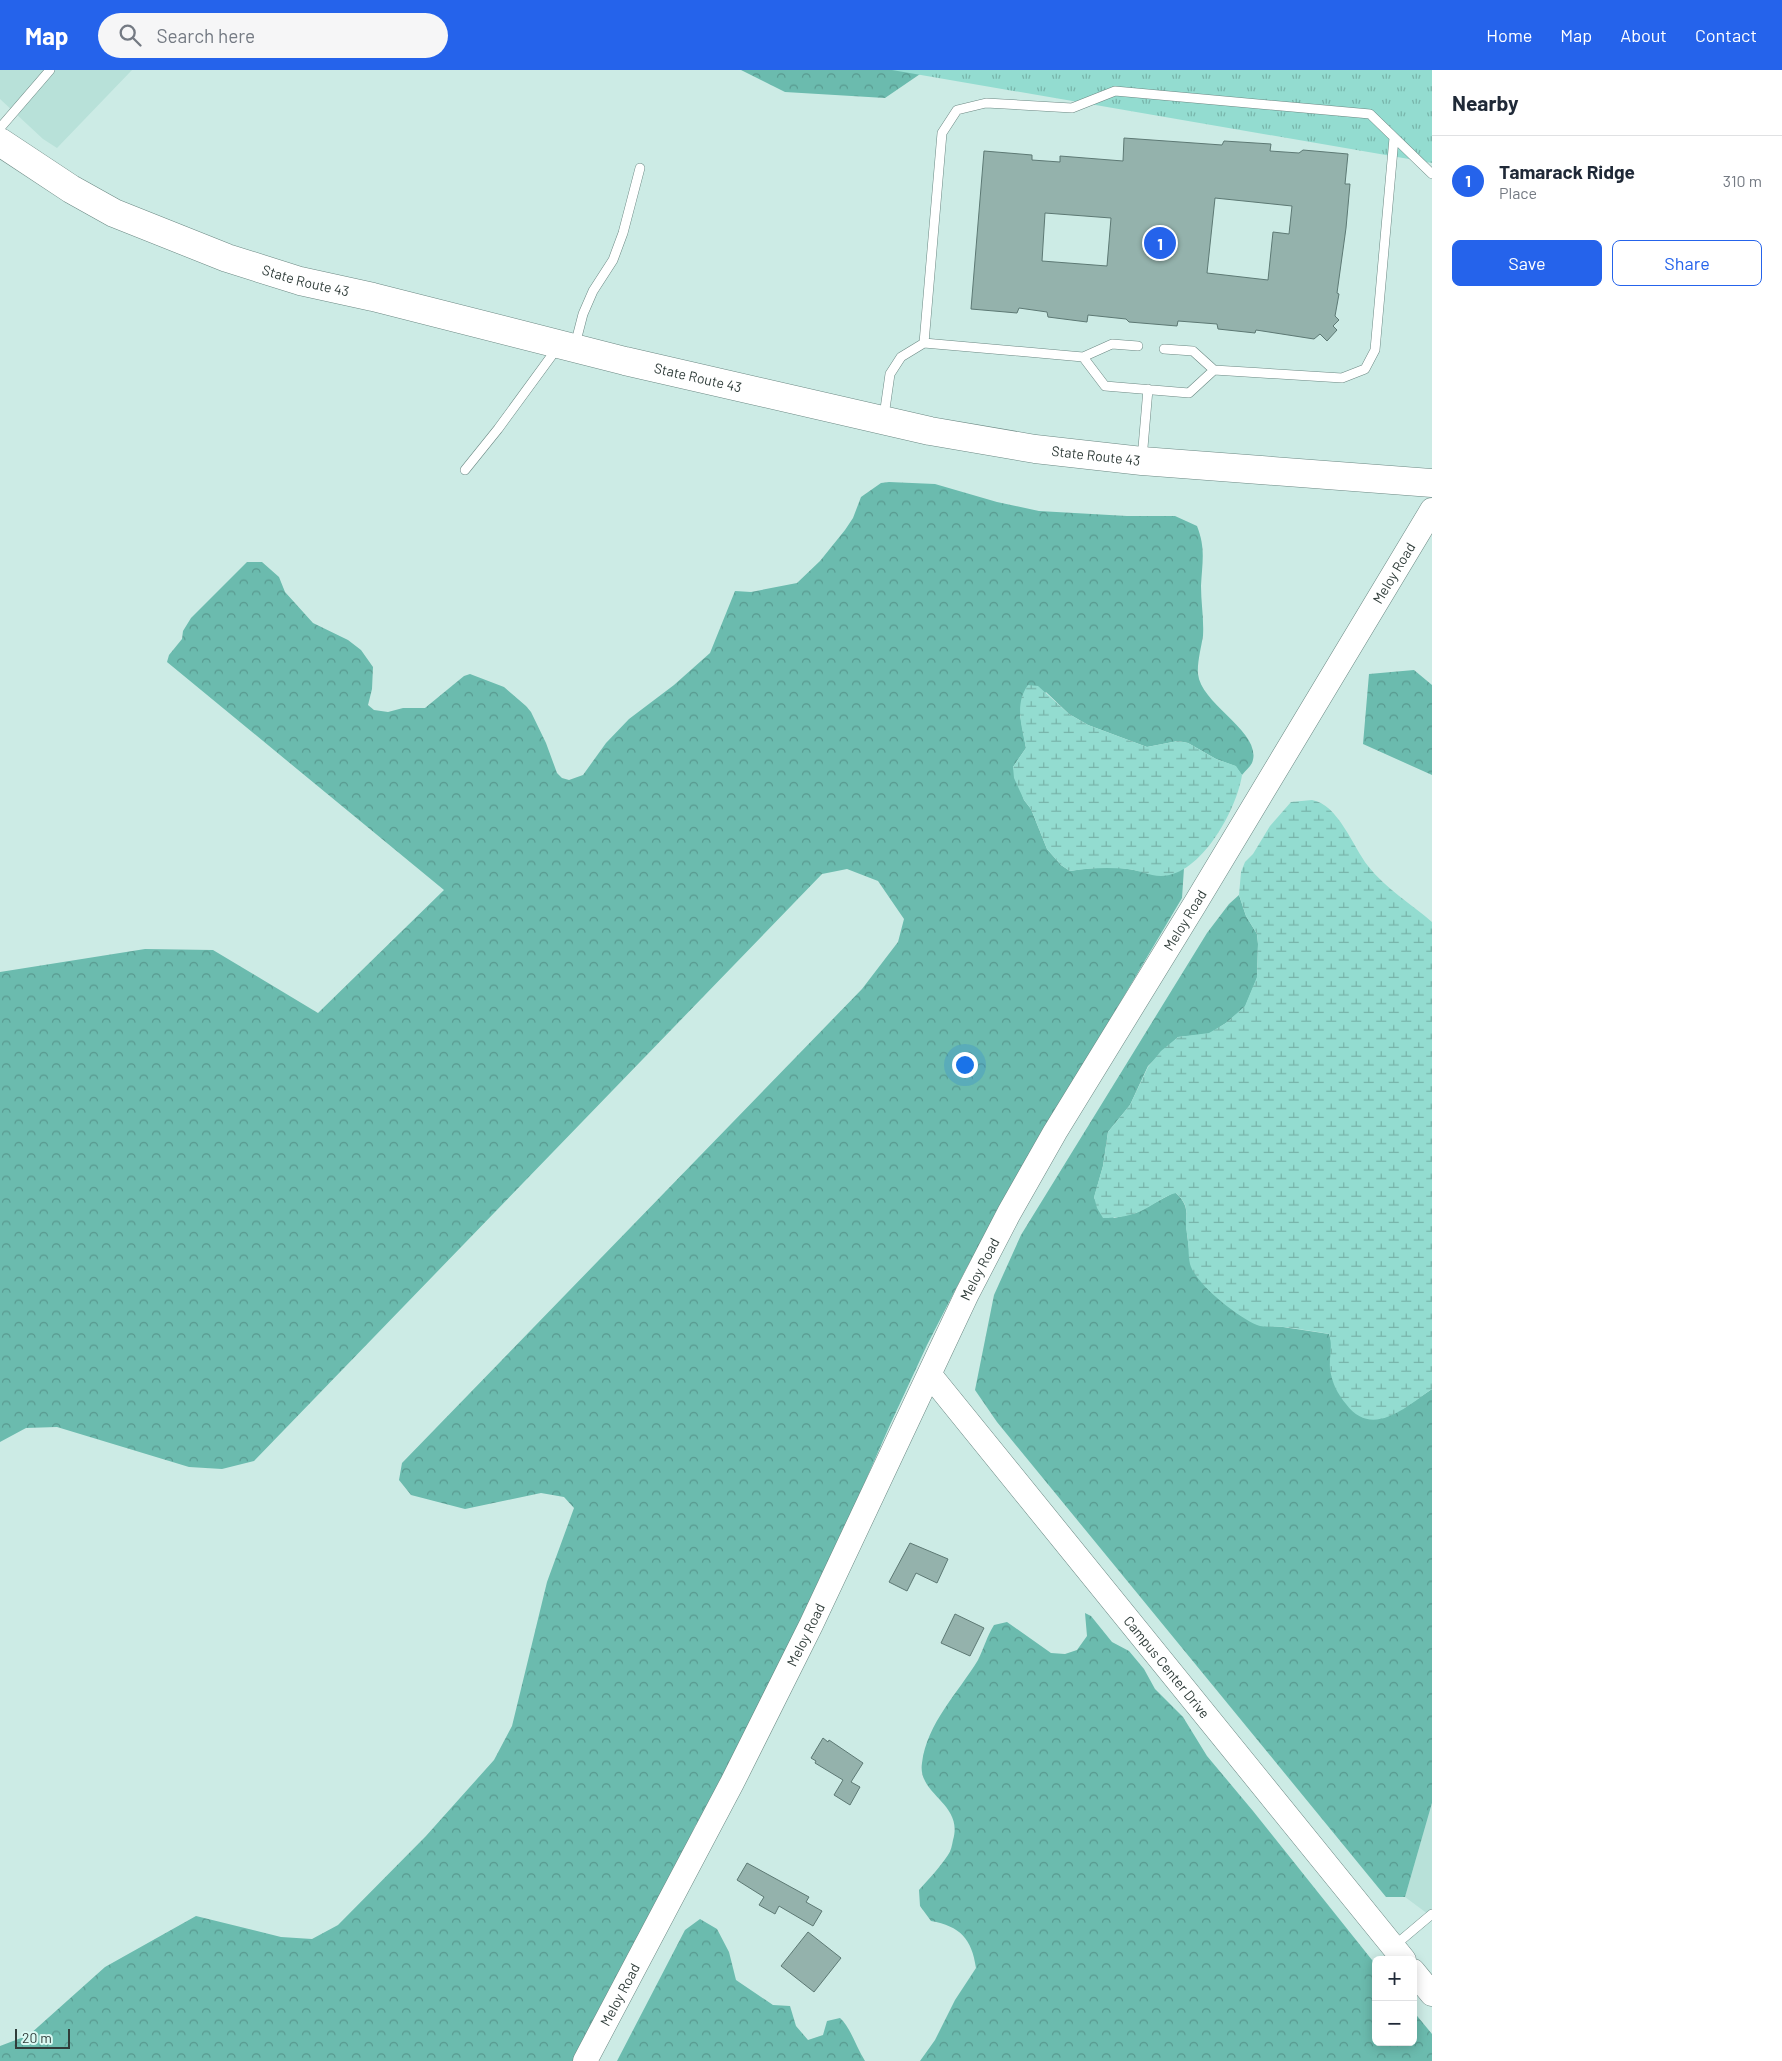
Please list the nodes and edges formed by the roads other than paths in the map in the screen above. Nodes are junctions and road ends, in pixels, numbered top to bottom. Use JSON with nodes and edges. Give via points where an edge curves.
{"nodes":[{"id":1,"x":50,"y":70,"type":"edge"},
{"id":2,"x":0,"y":128,"type":"edge"},
{"id":3,"x":1394,"y":138,"type":"junction"},
{"id":4,"x":0,"y":142,"type":"edge"},
{"id":5,"x":640,"y":168,"type":"dead end"},
{"id":6,"x":1432,"y":174,"type":"edge"},
{"id":7,"x":924,"y":343,"type":"junction"},
{"id":8,"x":567,"y":346,"type":"junction"},
{"id":9,"x":1138,"y":346,"type":"dead end"},
{"id":10,"x":1164,"y":349,"type":"dead end"},
{"id":11,"x":1083,"y":357,"type":"junction"},
{"id":12,"x":1214,"y":370,"type":"junction"},
{"id":13,"x":1148,"y":389,"type":"junction"},
{"id":14,"x":883,"y":421,"type":"junction"},
{"id":15,"x":1142,"y":461,"type":"junction"},
{"id":16,"x":465,"y":470,"type":"dead end"},
{"id":17,"x":1432,"y":482,"type":"edge"},
{"id":18,"x":1432,"y":510,"type":"edge"},
{"id":19,"x":930,"y":1375,"type":"junction"},
{"id":20,"x":1432,"y":1914,"type":"edge"},
{"id":21,"x":1399,"y":1953,"type":"edge"},
{"id":22,"x":1417,"y":1976,"type":"edge"},
{"id":23,"x":1432,"y":1994,"type":"edge"},
{"id":24,"x":585,"y":2061,"type":"edge"}],
"edges":[{"from":1,"to":2,"type":"lane"},
{"from":3,"to":6,"type":"lane"},
{"from":3,"to":7,"type":"lane","via":[[1370,114],[1115,91],[1072,108],[986,103],[957,110],[942,132]]},
{"from":3,"to":12,"type":"lane","via":[[1376,350],[1365,369],[1342,378]]},
{"from":4,"to":8,"type":"main road","name":"State Route 43","via":[[114,213],[227,258],[300,281]]},
{"from":5,"to":8,"type":"lane","via":[[614,260],[594,291]]},
{"from":7,"to":11,"type":"lane"},
{"from":7,"to":14,"type":"lane","via":[[901,357],[890,374]]},
{"from":8,"to":14,"type":"main road","name":"State Route 43"},
{"from":8,"to":16,"type":"lane"},
{"from":9,"to":11,"type":"lane","via":[[1112,344]]},
{"from":10,"to":12,"type":"lane","via":[[1193,351]]},
{"from":11,"to":13,"type":"lane","via":[[1105,386]]},
{"from":12,"to":13,"type":"lane","via":[[1189,392]]},
{"from":13,"to":15,"type":"lane"},
{"from":14,"to":15,"type":"main road","name":"State Route 43","via":[[1035,449]]},
{"from":15,"to":17,"type":"main road","name":"State Route 43"},
{"from":18,"to":19,"type":"street","name":"Meloy Road","via":[[1055,1132],[1008,1213]]},
{"from":19,"to":21,"type":"street","name":"Campus Center Drive"},
{"from":19,"to":24,"type":"street","name":"Meloy Road","via":[[807,1633]]},
{"from":20,"to":21,"type":"lane"},
{"from":22,"to":23,"type":"street"}]}
